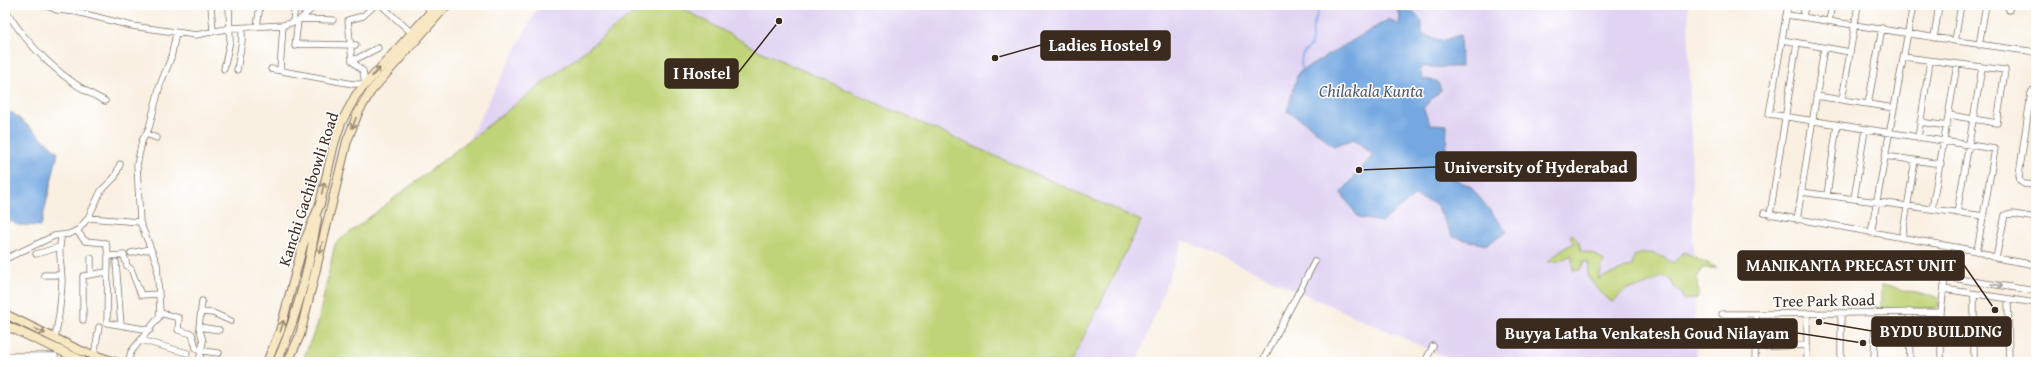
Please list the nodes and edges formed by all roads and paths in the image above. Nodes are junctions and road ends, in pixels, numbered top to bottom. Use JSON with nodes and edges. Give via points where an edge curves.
{"nodes":[{"id":1,"x":45,"y":5,"type":"edge"},
{"id":2,"x":211,"y":5,"type":"edge"},
{"id":3,"x":229,"y":5,"type":"edge"},
{"id":4,"x":260,"y":5,"type":"edge"},
{"id":5,"x":295,"y":5,"type":"edge"},
{"id":6,"x":316,"y":5,"type":"edge"},
{"id":7,"x":375,"y":5,"type":"edge"},
{"id":8,"x":381,"y":5,"type":"edge"},
{"id":9,"x":447,"y":5,"type":"edge"},
{"id":10,"x":1788,"y":5,"type":"edge"},
{"id":11,"x":1804,"y":5,"type":"edge"},
{"id":12,"x":1832,"y":5,"type":"edge"},
{"id":13,"x":1858,"y":5,"type":"edge"},
{"id":14,"x":1896,"y":5,"type":"edge"},
{"id":15,"x":1939,"y":5,"type":"edge"},
{"id":16,"x":1961,"y":5,"type":"edge"},
{"id":17,"x":1986,"y":5,"type":"edge"},
{"id":18,"x":431,"y":7,"type":"edge"},
{"id":19,"x":1913,"y":7,"type":"edge"},
{"id":20,"x":5,"y":8,"type":"edge"},
{"id":21,"x":1786,"y":15,"type":"junction"},
{"id":22,"x":1803,"y":17,"type":"junction"},
{"id":23,"x":333,"y":20,"type":"dead end"},
{"id":24,"x":297,"y":21,"type":"junction"},
{"id":25,"x":1830,"y":21,"type":"junction"},
{"id":26,"x":284,"y":25,"type":"junction"},
{"id":27,"x":1854,"y":25,"type":"junction"},
{"id":28,"x":257,"y":27,"type":"junction"},
{"id":29,"x":231,"y":28,"type":"junction"},
{"id":30,"x":242,"y":28,"type":"junction"},
{"id":31,"x":1882,"y":28,"type":"junction"},
{"id":32,"x":213,"y":31,"type":"junction"},
{"id":33,"x":1908,"y":32,"type":"junction"},
{"id":34,"x":176,"y":33,"type":"junction"},
{"id":35,"x":415,"y":36,"type":"junction"},
{"id":36,"x":1934,"y":38,"type":"junction"},
{"id":37,"x":1782,"y":40,"type":"junction"},
{"id":38,"x":1955,"y":41,"type":"junction"},
{"id":39,"x":1797,"y":43,"type":"junction"},
{"id":40,"x":353,"y":45,"type":"junction"},
{"id":41,"x":1978,"y":45,"type":"junction"},
{"id":42,"x":378,"y":48,"type":"dead end"},
{"id":43,"x":1824,"y":48,"type":"junction"},
{"id":44,"x":2036,"y":48,"type":"edge"},
{"id":45,"x":2029,"y":51,"type":"junction"},
{"id":46,"x":1850,"y":52,"type":"junction"},
{"id":47,"x":2036,"y":53,"type":"edge"},
{"id":48,"x":1904,"y":57,"type":"junction"},
{"id":49,"x":352,"y":61,"type":"junction"},
{"id":50,"x":1930,"y":61,"type":"junction"},
{"id":51,"x":1957,"y":65,"type":"junction"},
{"id":52,"x":1982,"y":68,"type":"junction"},
{"id":53,"x":224,"y":69,"type":"dead end"},
{"id":54,"x":271,"y":69,"type":"dead end"},
{"id":55,"x":237,"y":70,"type":"dead end"},
{"id":56,"x":280,"y":70,"type":"junction"},
{"id":57,"x":365,"y":84,"type":"junction"},
{"id":58,"x":2036,"y":89,"type":"edge"},
{"id":59,"x":1816,"y":96,"type":"junction"},
{"id":60,"x":1842,"y":100,"type":"junction"},
{"id":61,"x":105,"y":101,"type":"dead end"},
{"id":62,"x":1868,"y":104,"type":"junction"},
{"id":63,"x":1894,"y":108,"type":"junction"},
{"id":64,"x":1949,"y":115,"type":"junction"},
{"id":65,"x":1786,"y":117,"type":"junction"},
{"id":66,"x":1974,"y":119,"type":"junction"},
{"id":67,"x":1812,"y":121,"type":"junction"},
{"id":68,"x":1920,"y":122,"type":"junction"},
{"id":69,"x":1836,"y":125,"type":"junction"},
{"id":70,"x":1947,"y":126,"type":"junction"},
{"id":71,"x":1865,"y":130,"type":"junction"},
{"id":72,"x":146,"y":134,"type":"junction"},
{"id":73,"x":1890,"y":134,"type":"junction"},
{"id":74,"x":156,"y":138,"type":"dead end"},
{"id":75,"x":1918,"y":138,"type":"junction"},
{"id":76,"x":1945,"y":143,"type":"junction"},
{"id":77,"x":1969,"y":146,"type":"junction"},
{"id":78,"x":1885,"y":156,"type":"junction"},
{"id":79,"x":1915,"y":160,"type":"junction"},
{"id":80,"x":120,"y":164,"type":"dead end"},
{"id":81,"x":1941,"y":164,"type":"junction"},
{"id":82,"x":2036,"y":185,"type":"edge"},
{"id":83,"x":1801,"y":192,"type":"junction"},
{"id":84,"x":1827,"y":195,"type":"junction"},
{"id":85,"x":1854,"y":199,"type":"junction"},
{"id":86,"x":1876,"y":202,"type":"junction"},
{"id":87,"x":320,"y":204,"type":"junction"},
{"id":88,"x":1906,"y":206,"type":"junction"},
{"id":89,"x":1932,"y":209,"type":"junction"},
{"id":90,"x":1957,"y":213,"type":"junction"},
{"id":91,"x":1984,"y":216,"type":"junction"},
{"id":92,"x":88,"y":218,"type":"junction"},
{"id":93,"x":2036,"y":218,"type":"edge"},
{"id":94,"x":1797,"y":220,"type":"junction"},
{"id":95,"x":140,"y":222,"type":"junction"},
{"id":96,"x":77,"y":231,"type":"junction"},
{"id":97,"x":1871,"y":233,"type":"junction"},
{"id":98,"x":62,"y":234,"type":"junction"},
{"id":99,"x":1902,"y":238,"type":"junction"},
{"id":100,"x":60,"y":247,"type":"junction"},
{"id":101,"x":150,"y":249,"type":"junction"},
{"id":102,"x":1977,"y":251,"type":"junction"},
{"id":103,"x":36,"y":254,"type":"dead end"},
{"id":104,"x":108,"y":254,"type":"junction"},
{"id":105,"x":131,"y":254,"type":"dead end"},
{"id":106,"x":91,"y":258,"type":"dead end"},
{"id":107,"x":1996,"y":258,"type":"junction"},
{"id":108,"x":5,"y":259,"type":"edge"},
{"id":109,"x":1315,"y":260,"type":"dead end"},
{"id":110,"x":116,"y":262,"type":"dead end"},
{"id":111,"x":2036,"y":265,"type":"edge"},
{"id":112,"x":106,"y":272,"type":"junction"},
{"id":113,"x":91,"y":273,"type":"junction"},
{"id":114,"x":44,"y":275,"type":"dead end"},
{"id":115,"x":61,"y":275,"type":"junction"},
{"id":116,"x":1944,"y":289,"type":"junction"},
{"id":117,"x":2036,"y":291,"type":"edge"},
{"id":118,"x":159,"y":294,"type":"junction"},
{"id":119,"x":1974,"y":294,"type":"junction"},
{"id":120,"x":2008,"y":299,"type":"junction"},
{"id":121,"x":202,"y":301,"type":"dead end"},
{"id":122,"x":2036,"y":303,"type":"edge"},
{"id":123,"x":201,"y":312,"type":"junction"},
{"id":124,"x":1875,"y":312,"type":"junction"},
{"id":125,"x":1909,"y":312,"type":"junction"},
{"id":126,"x":1941,"y":312,"type":"junction"},
{"id":127,"x":160,"y":313,"type":"junction"},
{"id":128,"x":1807,"y":313,"type":"junction"},
{"id":129,"x":1841,"y":313,"type":"junction"},
{"id":130,"x":5,"y":314,"type":"edge"},
{"id":131,"x":1722,"y":314,"type":"dead end"},
{"id":132,"x":1756,"y":314,"type":"junction"},
{"id":133,"x":83,"y":320,"type":"dead end"},
{"id":134,"x":231,"y":321,"type":"dead end"},
{"id":135,"x":5,"y":325,"type":"edge"},
{"id":136,"x":121,"y":325,"type":"junction"},
{"id":137,"x":99,"y":327,"type":"dead end"},
{"id":138,"x":199,"y":327,"type":"junction"},
{"id":139,"x":150,"y":330,"type":"junction"},
{"id":140,"x":219,"y":330,"type":"dead end"},
{"id":141,"x":55,"y":338,"type":"junction"},
{"id":142,"x":141,"y":340,"type":"junction"},
{"id":143,"x":1807,"y":345,"type":"junction"},
{"id":144,"x":1433,"y":346,"type":"dead end"},
{"id":145,"x":1756,"y":347,"type":"junction"},
{"id":146,"x":202,"y":351,"type":"junction"},
{"id":147,"x":187,"y":353,"type":"dead end"},
{"id":148,"x":219,"y":353,"type":"dead end"},
{"id":149,"x":54,"y":355,"type":"edge"},
{"id":150,"x":94,"y":355,"type":"junction"},
{"id":151,"x":5,"y":356,"type":"edge"},
{"id":152,"x":81,"y":361,"type":"edge"},
{"id":153,"x":88,"y":362,"type":"edge"},
{"id":154,"x":115,"y":362,"type":"edge"},
{"id":155,"x":128,"y":362,"type":"edge"},
{"id":156,"x":199,"y":362,"type":"edge"},
{"id":157,"x":267,"y":362,"type":"edge"},
{"id":158,"x":277,"y":362,"type":"edge"},
{"id":159,"x":288,"y":362,"type":"edge"},
{"id":160,"x":1262,"y":362,"type":"edge"},
{"id":161,"x":1425,"y":362,"type":"edge"},
{"id":162,"x":1755,"y":362,"type":"edge"},
{"id":163,"x":1807,"y":362,"type":"edge"},
{"id":164,"x":1841,"y":362,"type":"edge"},
{"id":165,"x":1874,"y":362,"type":"edge"},
{"id":166,"x":1910,"y":362,"type":"edge"},
{"id":167,"x":1941,"y":362,"type":"edge"},
{"id":168,"x":1974,"y":362,"type":"edge"},
{"id":169,"x":2008,"y":362,"type":"edge"}],
"edges":[{"from":1,"to":34,"type":"street","via":[[57,10]]},
{"from":2,"to":32,"type":"street"},
{"from":3,"to":29,"type":"street"},
{"from":4,"to":28,"type":"street"},
{"from":5,"to":24,"type":"street"},
{"from":6,"to":24,"type":"street"},
{"from":7,"to":40,"type":"street","via":[[363,16],[348,20]]},
{"from":8,"to":35,"type":"street"},
{"from":9,"to":35,"type":"main road","name":"Kanchi Gachibowli Road"},
{"from":10,"to":21,"type":"street"},
{"from":11,"to":22,"type":"street"},
{"from":12,"to":25,"type":"street"},
{"from":13,"to":27,"type":"street"},
{"from":14,"to":19,"type":"street"},
{"from":15,"to":36,"type":"street"},
{"from":16,"to":38,"type":"street"},
{"from":17,"to":41,"type":"street"},
{"from":18,"to":35,"type":"main road","name":"Kanchi Gachibowli Road"},
{"from":19,"to":33,"type":"street"},
{"from":20,"to":61,"type":"street","via":[[31,44],[63,75],[74,85]]},
{"from":21,"to":22,"type":"street"},
{"from":21,"to":37,"type":"street"},
{"from":22,"to":25,"type":"street"},
{"from":23,"to":24,"type":"street"},
{"from":24,"to":26,"type":"street"},
{"from":24,"to":40,"type":"street","via":[[295,45]]},
{"from":25,"to":27,"type":"street"},
{"from":26,"to":28,"type":"street"},
{"from":26,"to":56,"type":"street"},
{"from":27,"to":31,"type":"street"},
{"from":27,"to":46,"type":"street"},
{"from":28,"to":30,"type":"street"},
{"from":29,"to":30,"type":"street"},
{"from":29,"to":32,"type":"street"},
{"from":29,"to":53,"type":"street"},
{"from":30,"to":55,"type":"street"},
{"from":31,"to":33,"type":"street"},
{"from":31,"to":62,"type":"street"},
{"from":32,"to":34,"type":"street","via":[[196,35]]},
{"from":33,"to":36,"type":"street"},
{"from":33,"to":48,"type":"street"},
{"from":34,"to":72,"type":"street","via":[[171,58],[160,85]]},
{"from":57,"to":35,"type":"main road","name":"Kanchi Gachibowli Road","one_way":true},
{"from":35,"to":159,"type":"main road","name":"Kanchi Gachibowli Road","one_way":true,"via":[[371,91],[358,113],[347,141],[300,335]]},
{"from":36,"to":38,"type":"street"},
{"from":37,"to":39,"type":"street"},
{"from":37,"to":65,"type":"street","via":[[1770,114]]},
{"from":38,"to":41,"type":"street"},
{"from":39,"to":43,"type":"street"},
{"from":39,"to":65,"type":"street"},
{"from":40,"to":49,"type":"street"},
{"from":41,"to":45,"type":"street"},
{"from":42,"to":49,"type":"street"},
{"from":43,"to":46,"type":"street"},
{"from":43,"to":59,"type":"street"},
{"from":44,"to":45,"type":"street"},
{"from":45,"to":47,"type":"street"},
{"from":46,"to":60,"type":"street"},
{"from":48,"to":50,"type":"street"},
{"from":48,"to":63,"type":"street"},
{"from":49,"to":57,"type":"street","via":[[363,71]]},
{"from":50,"to":51,"type":"street"},
{"from":50,"to":68,"type":"street"},
{"from":51,"to":52,"type":"street"},
{"from":51,"to":64,"type":"street"},
{"from":52,"to":66,"type":"street"},
{"from":52,"to":66,"type":"street","via":[[2005,70],[1997,123]]},
{"from":54,"to":56,"type":"street"},
{"from":56,"to":57,"type":"street"},
{"from":87,"to":57,"type":"main road","name":"Kanchi Gachibowli Road","one_way":true,"via":[[338,129],[356,95]]},
{"from":58,"to":82,"type":"street","via":[[2031,94],[2019,175],[2020,181],[2024,184]]},
{"from":59,"to":60,"type":"street"},
{"from":59,"to":67,"type":"street"},
{"from":60,"to":62,"type":"street"},
{"from":62,"to":63,"type":"street"},
{"from":63,"to":73,"type":"street"},
{"from":64,"to":66,"type":"street"},
{"from":64,"to":70,"type":"street"},
{"from":65,"to":67,"type":"street"},
{"from":65,"to":94,"type":"street","via":[[1767,214]]},
{"from":66,"to":77,"type":"street"},
{"from":67,"to":69,"type":"street"},
{"from":67,"to":83,"type":"street"},
{"from":68,"to":70,"type":"street"},
{"from":68,"to":75,"type":"street"},
{"from":69,"to":71,"type":"street"},
{"from":69,"to":84,"type":"street"},
{"from":70,"to":76,"type":"street"},
{"from":71,"to":73,"type":"street"},
{"from":71,"to":85,"type":"street"},
{"from":72,"to":74,"type":"street"},
{"from":72,"to":95,"type":"street","via":[[137,165]]},
{"from":73,"to":75,"type":"street"},
{"from":73,"to":78,"type":"street"},
{"from":75,"to":76,"type":"street"},
{"from":76,"to":77,"type":"street"},
{"from":76,"to":81,"type":"street"},
{"from":77,"to":90,"type":"street"},
{"from":77,"to":91,"type":"street","via":[[1995,149]]},
{"from":78,"to":79,"type":"street"},
{"from":78,"to":86,"type":"street"},
{"from":79,"to":81,"type":"street"},
{"from":79,"to":88,"type":"street"},
{"from":80,"to":92,"type":"street","via":[[115,177],[101,190]]},
{"from":81,"to":89,"type":"street"},
{"from":83,"to":84,"type":"street"},
{"from":83,"to":94,"type":"street"},
{"from":84,"to":85,"type":"street"},
{"from":85,"to":86,"type":"street"},
{"from":86,"to":88,"type":"street"},
{"from":86,"to":97,"type":"street"},
{"from":157,"to":87,"type":"main road","name":"Kanchi Gachibowli Road","one_way":true,"via":[[280,331],[303,245]]},
{"from":87,"to":158,"type":"main road","via":[[312,251],[300,296]]},
{"from":88,"to":89,"type":"street"},
{"from":88,"to":99,"type":"street"},
{"from":89,"to":90,"type":"street"},
{"from":90,"to":91,"type":"street"},
{"from":91,"to":102,"type":"street"},
{"from":92,"to":95,"type":"street"},
{"from":92,"to":96,"type":"street"},
{"from":93,"to":107,"type":"street","via":[[2013,214],[2005,216]]},
{"from":94,"to":97,"type":"street"},
{"from":95,"to":101,"type":"street"},
{"from":96,"to":98,"type":"street"},
{"from":96,"to":104,"type":"street","via":[[86,241],[106,243]]},
{"from":97,"to":99,"type":"street"},
{"from":98,"to":100,"type":"street"},
{"from":98,"to":108,"type":"street","via":[[45,239]]},
{"from":99,"to":102,"type":"street"},
{"from":100,"to":103,"type":"street"},
{"from":100,"to":115,"type":"street"},
{"from":101,"to":105,"type":"street"},
{"from":101,"to":118,"type":"street","via":[[157,264]]},
{"from":102,"to":107,"type":"street"},
{"from":104,"to":112,"type":"street"},
{"from":104,"to":118,"type":"street","via":[[112,257],[124,255],[141,295]]},
{"from":106,"to":113,"type":"street"},
{"from":107,"to":111,"type":"street"},
{"from":109,"to":160,"type":"street"},
{"from":110,"to":136,"type":"street"},
{"from":112,"to":113,"type":"street"},
{"from":112,"to":136,"type":"street","via":[[107,322]]},
{"from":113,"to":133,"type":"street","via":[[83,276]]},
{"from":114,"to":115,"type":"street"},
{"from":115,"to":141,"type":"street","via":[[61,312]]},
{"from":116,"to":117,"type":"street","one_way":true,"via":[[1945,277]]},
{"from":116,"to":119,"type":"street"},
{"from":116,"to":126,"type":"street"},
{"from":118,"to":127,"type":"street"},
{"from":119,"to":120,"type":"street"},
{"from":119,"to":168,"type":"street"},
{"from":120,"to":122,"type":"street"},
{"from":120,"to":169,"type":"street"},
{"from":121,"to":123,"type":"street"},
{"from":123,"to":134,"type":"street","via":[[213,313]]},
{"from":123,"to":138,"type":"street"},
{"from":124,"to":125,"type":"street","name":"Tree Park Road"},
{"from":124,"to":129,"type":"street","name":"Tree Park Road"},
{"from":124,"to":165,"type":"street"},
{"from":125,"to":126,"type":"street","name":"Tree Park Road"},
{"from":125,"to":166,"type":"street"},
{"from":126,"to":167,"type":"street"},
{"from":127,"to":139,"type":"street"},
{"from":127,"to":146,"type":"street","via":[[179,318],[178,330],[192,334],[195,346]]},
{"from":128,"to":129,"type":"street","name":"Tree Park Road"},
{"from":128,"to":132,"type":"street","name":"Tree Park Road"},
{"from":128,"to":143,"type":"street"},
{"from":129,"to":164,"type":"street"},
{"from":130,"to":141,"type":"main road","one_way":true},
{"from":131,"to":132,"type":"street"},
{"from":132,"to":145,"type":"street","name":"Tree Park Road"},
{"from":135,"to":149,"type":"main road"},
{"from":136,"to":139,"type":"street"},
{"from":137,"to":150,"type":"street"},
{"from":138,"to":140,"type":"street"},
{"from":138,"to":146,"type":"street","via":[[203,341]]},
{"from":139,"to":142,"type":"street"},
{"from":141,"to":150,"type":"main road"},
{"from":142,"to":147,"type":"street"},
{"from":142,"to":155,"type":"street","via":[[131,352]]},
{"from":143,"to":145,"type":"street"},
{"from":143,"to":163,"type":"street"},
{"from":144,"to":161,"type":"street"},
{"from":145,"to":162,"type":"street","name":"Tree Park Road"},
{"from":146,"to":148,"type":"street"},
{"from":146,"to":156,"type":"street"},
{"from":149,"to":151,"type":"street"},
{"from":149,"to":152,"type":"main road"},
{"from":150,"to":154,"type":"main road"},
{"from":152,"to":153,"type":"main road"}]}
